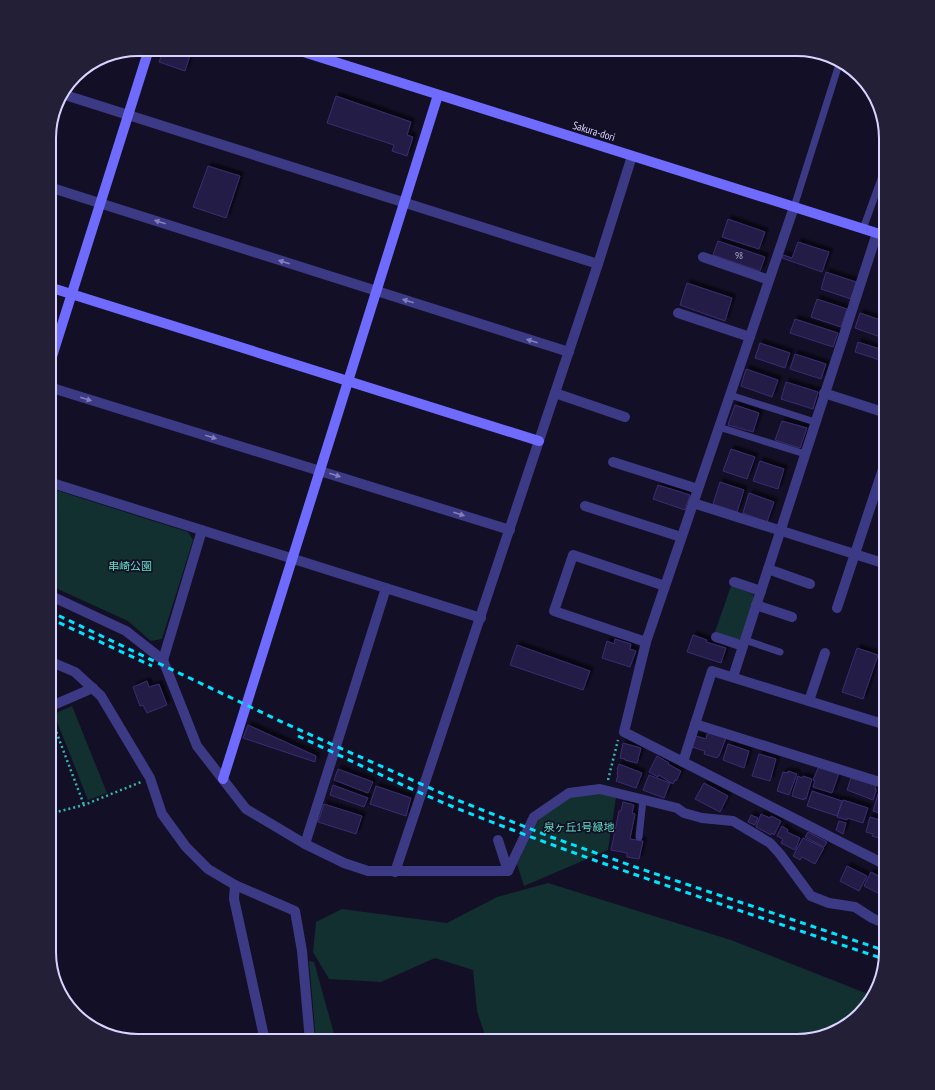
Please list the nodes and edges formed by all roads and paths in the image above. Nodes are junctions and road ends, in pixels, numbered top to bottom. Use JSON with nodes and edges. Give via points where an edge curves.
{"nodes":[{"id":1,"x":147,"y":56,"type":"edge"},
{"id":2,"x":316,"y":56,"type":"edge"},
{"id":3,"x":838,"y":67,"type":"edge"},
{"id":4,"x":438,"y":95,"type":"junction"},
{"id":5,"x":68,"y":96,"type":"edge"},
{"id":6,"x":129,"y":116,"type":"junction"},
{"id":7,"x":632,"y":156,"type":"junction"},
{"id":8,"x":879,"y":184,"type":"edge"},
{"id":9,"x":56,"y":189,"type":"edge"},
{"id":10,"x":404,"y":203,"type":"junction"},
{"id":11,"x":100,"y":204,"type":"junction"},
{"id":12,"x":794,"y":207,"type":"junction"},
{"id":13,"x":863,"y":229,"type":"junction"},
{"id":14,"x":879,"y":234,"type":"edge"},
{"id":15,"x":879,"y":241,"type":"edge"},
{"id":16,"x":703,"y":257,"type":"dead end"},
{"id":17,"x":598,"y":264,"type":"junction"},
{"id":18,"x":769,"y":280,"type":"junction"},
{"id":19,"x":56,"y":289,"type":"edge"},
{"id":20,"x":376,"y":291,"type":"junction"},
{"id":21,"x":72,"y":294,"type":"junction"},
{"id":22,"x":678,"y":313,"type":"dead end"},
{"id":23,"x":750,"y":337,"type":"junction"},
{"id":24,"x":56,"y":344,"type":"edge"},
{"id":25,"x":569,"y":352,"type":"junction"},
{"id":26,"x":347,"y":381,"type":"junction"},
{"id":27,"x":56,"y":389,"type":"edge"},
{"id":28,"x":555,"y":393,"type":"junction"},
{"id":29,"x":824,"y":393,"type":"junction"},
{"id":30,"x":730,"y":395,"type":"junction"},
{"id":31,"x":879,"y":412,"type":"edge"},
{"id":32,"x":625,"y":417,"type":"dead end"},
{"id":33,"x":815,"y":422,"type":"junction"},
{"id":34,"x":719,"y":427,"type":"junction"},
{"id":35,"x":539,"y":441,"type":"junction"},
{"id":36,"x":805,"y":454,"type":"junction"},
{"id":37,"x":613,"y":462,"type":"dead end"},
{"id":38,"x":320,"y":471,"type":"junction"},
{"id":39,"x":879,"y":481,"type":"edge"},
{"id":40,"x":56,"y":484,"type":"edge"},
{"id":41,"x":698,"y":489,"type":"junction"},
{"id":42,"x":693,"y":503,"type":"junction"},
{"id":43,"x":585,"y":506,"type":"dead end"},
{"id":44,"x":202,"y":530,"type":"junction"},
{"id":45,"x":510,"y":530,"type":"junction"},
{"id":46,"x":780,"y":531,"type":"junction"},
{"id":47,"x":682,"y":537,"type":"junction"},
{"id":48,"x":855,"y":554,"type":"junction"},
{"id":49,"x":292,"y":559,"type":"junction"},
{"id":50,"x":879,"y":562,"type":"edge"},
{"id":51,"x":768,"y":569,"type":"junction"},
{"id":52,"x":734,"y":582,"type":"dead end"},
{"id":53,"x":810,"y":584,"type":"dead end"},
{"id":54,"x":665,"y":586,"type":"junction"},
{"id":55,"x":386,"y":588,"type":"junction"},
{"id":56,"x":761,"y":591,"type":"junction"},
{"id":57,"x":56,"y":597,"type":"edge"},
{"id":58,"x":756,"y":606,"type":"junction"},
{"id":59,"x":837,"y":608,"type":"dead end"},
{"id":60,"x":481,"y":618,"type":"junction"},
{"id":61,"x":792,"y":618,"type":"dead end"},
{"id":62,"x":716,"y":637,"type":"dead end"},
{"id":63,"x":646,"y":642,"type":"junction"},
{"id":64,"x":744,"y":643,"type":"junction"},
{"id":65,"x":780,"y":652,"type":"dead end"},
{"id":66,"x":824,"y":653,"type":"dead end"},
{"id":67,"x":163,"y":660,"type":"junction"},
{"id":68,"x":56,"y":664,"type":"edge"},
{"id":69,"x":733,"y":677,"type":"junction"},
{"id":70,"x":93,"y":688,"type":"junction"},
{"id":71,"x":809,"y":701,"type":"junction"},
{"id":72,"x":56,"y":704,"type":"edge"},
{"id":73,"x":879,"y":723,"type":"edge"},
{"id":74,"x":695,"y":724,"type":"junction"},
{"id":75,"x":56,"y":732,"type":"edge"},
{"id":76,"x":619,"y":735,"type":"dead end"},
{"id":77,"x":683,"y":762,"type":"junction"},
{"id":78,"x":150,"y":778,"type":"junction"},
{"id":79,"x":223,"y":779,"type":"junction"},
{"id":80,"x":879,"y":782,"type":"edge"},
{"id":81,"x":605,"y":790,"type":"junction"},
{"id":82,"x":643,"y":800,"type":"junction"},
{"id":83,"x":84,"y":805,"type":"junction"},
{"id":84,"x":56,"y":812,"type":"edge"},
{"id":85,"x":639,"y":837,"type":"dead end"},
{"id":86,"x":498,"y":840,"type":"dead end"},
{"id":87,"x":305,"y":844,"type":"junction"},
{"id":88,"x":879,"y":861,"type":"edge"},
{"id":89,"x":508,"y":871,"type":"junction"},
{"id":90,"x":395,"y":872,"type":"junction"},
{"id":91,"x":236,"y":884,"type":"junction"},
{"id":92,"x":879,"y":921,"type":"edge"},
{"id":93,"x":263,"y":1034,"type":"edge"},
{"id":94,"x":309,"y":1034,"type":"edge"}],
"edges":[{"from":1,"to":6,"type":"street"},
{"from":2,"to":4,"type":"street","name":"Sakura-dori"},
{"from":3,"to":12,"type":"lane"},
{"from":4,"to":7,"type":"street","name":"Sakura-dori"},
{"from":4,"to":10,"type":"street"},
{"from":5,"to":6,"type":"street"},
{"from":6,"to":10,"type":"street"},
{"from":6,"to":11,"type":"street"},
{"from":7,"to":12,"type":"street","name":"Sakura-dori"},
{"from":7,"to":17,"type":"street"},
{"from":8,"to":13,"type":"lane"},
{"from":9,"to":11,"type":"street"},
{"from":10,"to":17,"type":"street"},
{"from":10,"to":20,"type":"street"},
{"from":20,"to":11,"type":"street","one_way":true},
{"from":11,"to":21,"type":"street"},
{"from":12,"to":13,"type":"street","name":"Sakura-dori"},
{"from":12,"to":18,"type":"street"},
{"from":13,"to":14,"type":"street","name":"Sakura-dori"},
{"from":15,"to":29,"type":"street"},
{"from":16,"to":18,"type":"street"},
{"from":17,"to":25,"type":"street"},
{"from":18,"to":23,"type":"street"},
{"from":19,"to":21,"type":"street"},
{"from":25,"to":20,"type":"street","one_way":true},
{"from":20,"to":26,"type":"street"},
{"from":21,"to":24,"type":"street"},
{"from":21,"to":26,"type":"street"},
{"from":22,"to":23,"type":"street"},
{"from":23,"to":30,"type":"street"},
{"from":25,"to":28,"type":"street"},
{"from":26,"to":35,"type":"street"},
{"from":26,"to":38,"type":"street"},
{"from":27,"to":38,"type":"street","one_way":true},
{"from":28,"to":32,"type":"street"},
{"from":28,"to":35,"type":"street"},
{"from":29,"to":31,"type":"street"},
{"from":29,"to":33,"type":"street"},
{"from":30,"to":33,"type":"lane"},
{"from":30,"to":34,"type":"street"},
{"from":33,"to":36,"type":"street"},
{"from":34,"to":36,"type":"lane"},
{"from":34,"to":41,"type":"street"},
{"from":35,"to":45,"type":"street"},
{"from":36,"to":46,"type":"street"},
{"from":37,"to":41,"type":"street"},
{"from":38,"to":45,"type":"street","one_way":true},
{"from":38,"to":49,"type":"street"},
{"from":39,"to":48,"type":"street"},
{"from":40,"to":44,"type":"street"},
{"from":41,"to":42,"type":"street"},
{"from":42,"to":46,"type":"street"},
{"from":42,"to":47,"type":"street"},
{"from":43,"to":47,"type":"street"},
{"from":44,"to":49,"type":"street"},
{"from":44,"to":67,"type":"street"},
{"from":45,"to":60,"type":"street"},
{"from":46,"to":48,"type":"street"},
{"from":46,"to":51,"type":"street"},
{"from":47,"to":54,"type":"street"},
{"from":48,"to":50,"type":"street"},
{"from":48,"to":59,"type":"street"},
{"from":49,"to":55,"type":"street"},
{"from":49,"to":79,"type":"street"},
{"from":51,"to":53,"type":"street"},
{"from":51,"to":56,"type":"street"},
{"from":52,"to":56,"type":"street"},
{"from":54,"to":63,"type":"street"},
{"from":54,"to":63,"type":"street","via":[[573,555],[554,611]]},
{"from":55,"to":60,"type":"street"},
{"from":55,"to":87,"type":"street"},
{"from":56,"to":58,"type":"street"},
{"from":57,"to":67,"type":"street","via":[[126,631]]},
{"from":58,"to":61,"type":"street"},
{"from":58,"to":64,"type":"street"},
{"from":60,"to":90,"type":"street"},
{"from":62,"to":64,"type":"street"},
{"from":63,"to":77,"type":"street","via":[[624,732]]},
{"from":64,"to":65,"type":"lane"},
{"from":64,"to":69,"type":"street"},
{"from":66,"to":71,"type":"street"},
{"from":67,"to":79,"type":"street","via":[[197,746]]},
{"from":68,"to":70,"type":"street","via":[[75,672]]},
{"from":69,"to":71,"type":"street"},
{"from":69,"to":74,"type":"street","via":[[712,671]]},
{"from":70,"to":72,"type":"street"},
{"from":70,"to":78,"type":"street","via":[[102,696]]},
{"from":71,"to":73,"type":"street"},
{"from":74,"to":77,"type":"street"},
{"from":74,"to":80,"type":"street"},
{"from":75,"to":83,"type":"path"},
{"from":76,"to":81,"type":"path"},
{"from":77,"to":88,"type":"street"},
{"from":78,"to":83,"type":"path"},
{"from":78,"to":91,"type":"street","via":[[162,814],[186,847],[208,869]]},
{"from":79,"to":87,"type":"street","via":[[246,809]]},
{"from":81,"to":82,"type":"street"},
{"from":81,"to":89,"type":"street","via":[[569,792],[534,817]]},
{"from":82,"to":85,"type":"lane"},
{"from":82,"to":92,"type":"street","via":[[677,808],[684,813],[702,818],[734,821],[770,843],[811,896],[829,903],[855,907]]},
{"from":83,"to":84,"type":"path"},
{"from":86,"to":89,"type":"street"},
{"from":87,"to":90,"type":"street","via":[[344,863],[368,871]]},
{"from":89,"to":90,"type":"street"},
{"from":91,"to":93,"type":"street","via":[[234,899]]},
{"from":91,"to":94,"type":"street","via":[[295,910],[302,951]]}]}
